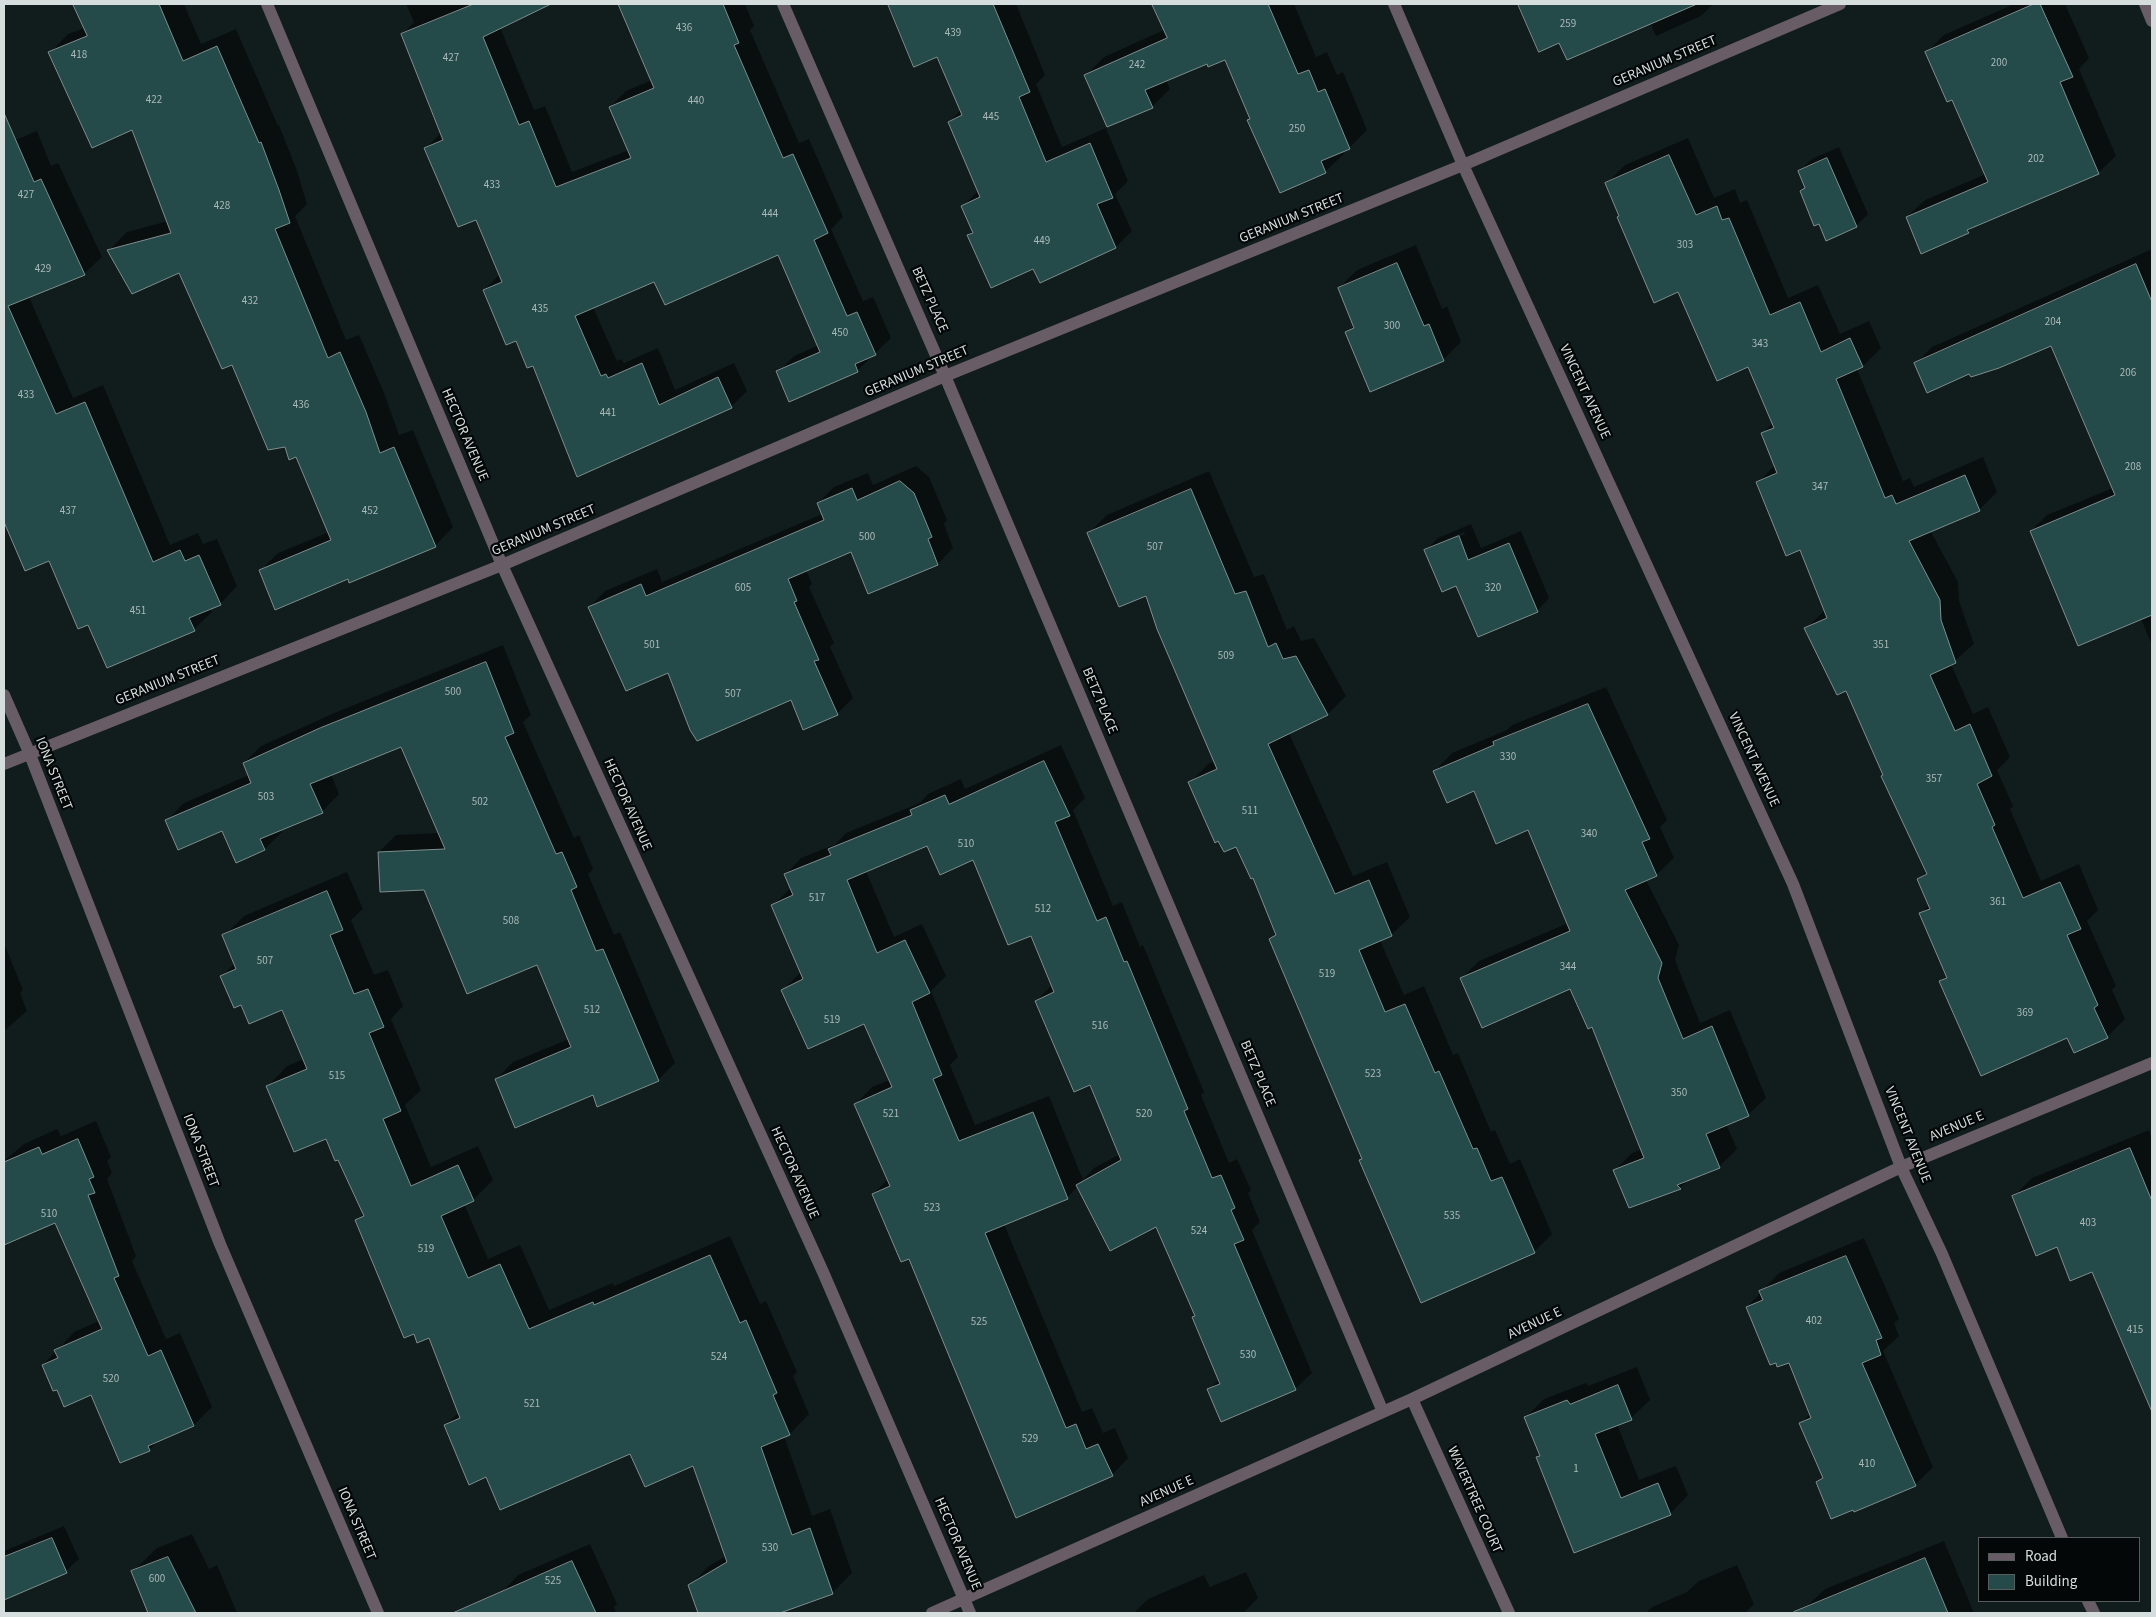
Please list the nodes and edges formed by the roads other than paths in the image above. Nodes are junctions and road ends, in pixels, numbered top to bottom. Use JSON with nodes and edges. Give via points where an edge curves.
{"nodes":[{"id":1,"x":267,"y":4,"type":"edge"},
{"id":2,"x":783,"y":4,"type":"edge"},
{"id":3,"x":1394,"y":4,"type":"edge"},
{"id":4,"x":1840,"y":4,"type":"edge"},
{"id":5,"x":2145,"y":4,"type":"edge"},
{"id":6,"x":2152,"y":21,"type":"edge"},
{"id":7,"x":1463,"y":165,"type":"junction"},
{"id":8,"x":945,"y":376,"type":"junction"},
{"id":9,"x":502,"y":565,"type":"junction"},
{"id":10,"x":4,"y":695,"type":"edge"},
{"id":11,"x":29,"y":752,"type":"junction"},
{"id":12,"x":4,"y":764,"type":"edge"},
{"id":13,"x":2152,"y":1062,"type":"edge"},
{"id":14,"x":1902,"y":1167,"type":"junction"},
{"id":15,"x":1412,"y":1399,"type":"junction"},
{"id":16,"x":1383,"y":1412,"type":"junction"},
{"id":17,"x":2062,"y":1537,"type":"edge"},
{"id":18,"x":965,"y":1599,"type":"junction"},
{"id":19,"x":378,"y":1613,"type":"edge"},
{"id":20,"x":932,"y":1613,"type":"edge"},
{"id":21,"x":970,"y":1613,"type":"edge"},
{"id":22,"x":1509,"y":1613,"type":"edge"}],
"edges":[{"from":1,"to":9,"type":"street","name":"HECTOR AVENUE"},
{"from":2,"to":8,"type":"street","name":"BETZ PLACE"},
{"from":3,"to":7,"type":"street","name":"VINCENT AVENUE"},
{"from":4,"to":7,"type":"street","name":"GERANIUM STREET"},
{"from":5,"to":6,"type":"street"},
{"from":7,"to":8,"type":"street","name":"GERANIUM STREET"},
{"from":7,"to":14,"type":"street","name":"VINCENT AVENUE","via":[[1793,884]]},
{"from":8,"to":9,"type":"street","name":"GERANIUM STREET"},
{"from":8,"to":16,"type":"street","name":"BETZ PLACE"},
{"from":9,"to":11,"type":"street","name":"GERANIUM STREET"},
{"from":9,"to":18,"type":"street","name":"HECTOR AVENUE","via":[[822,1272]]},
{"from":10,"to":11,"type":"street","name":"IONA STREET"},
{"from":11,"to":12,"type":"street","name":"GERANIUM STREET"},
{"from":11,"to":19,"type":"street","name":"IONA STREET","via":[[220,1244]]},
{"from":13,"to":14,"type":"street","name":"AVENUE E"},
{"from":14,"to":15,"type":"street","name":"AVENUE E"},
{"from":14,"to":17,"type":"street","name":"VINCENT AVENUE"},
{"from":15,"to":16,"type":"street","name":"AVENUE E"},
{"from":15,"to":22,"type":"street","name":"WAVERTREE COURT"},
{"from":16,"to":18,"type":"street","name":"AVENUE E"},
{"from":18,"to":20,"type":"street","name":"AVENUE E"},
{"from":18,"to":21,"type":"street","name":"HECTOR AVENUE"}]}
